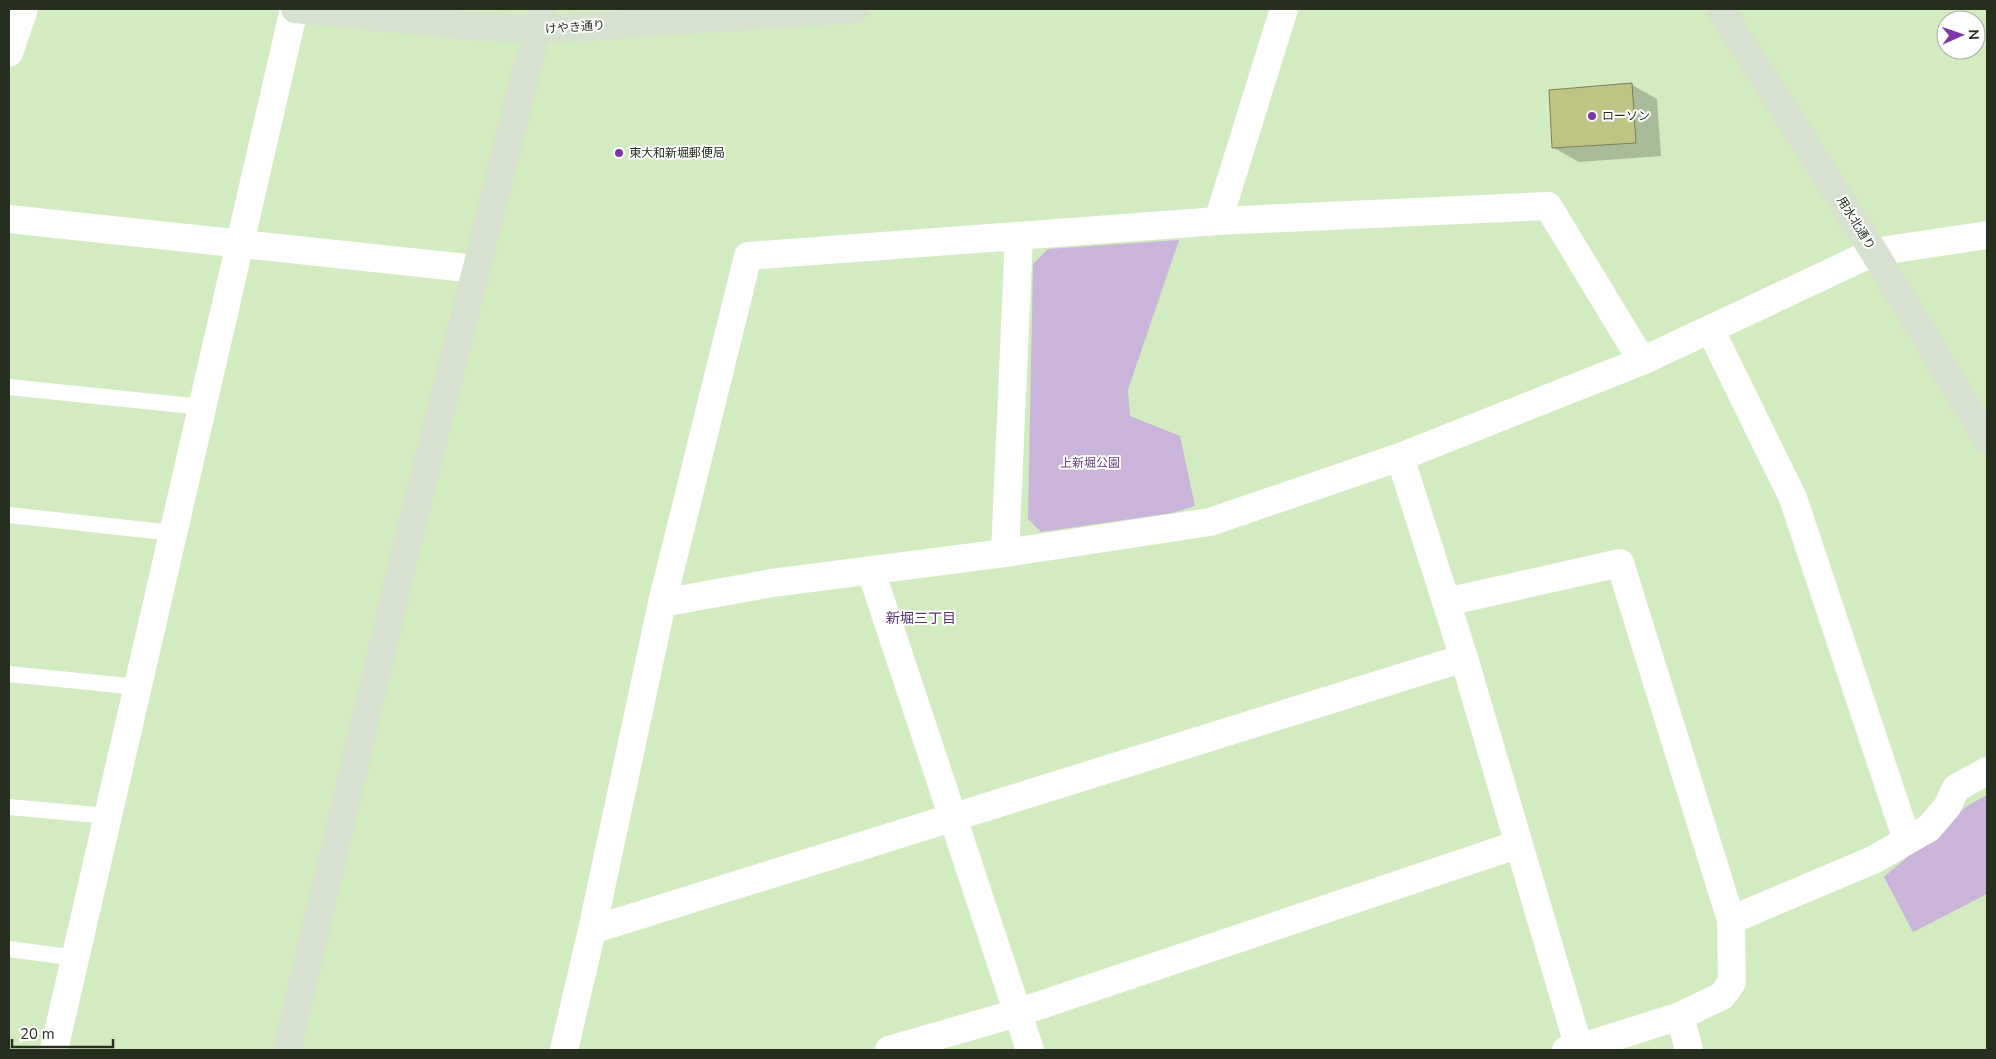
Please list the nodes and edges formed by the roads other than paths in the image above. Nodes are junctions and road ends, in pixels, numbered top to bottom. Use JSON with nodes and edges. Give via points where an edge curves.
{"nodes":[{"id":1,"x":24,"y":9,"type":"edge"},
{"id":2,"x":294,"y":9,"type":"edge"},
{"id":3,"x":856,"y":9,"type":"edge"},
{"id":4,"x":1284,"y":9,"type":"edge"},
{"id":5,"x":1720,"y":9,"type":"edge"},
{"id":6,"x":540,"y":19,"type":"edge"},
{"id":7,"x":9,"y":54,"type":"edge"},
{"id":8,"x":9,"y":219,"type":"edge"},
{"id":9,"x":1218,"y":221,"type":"junction"},
{"id":10,"x":1987,"y":235,"type":"edge"},
{"id":11,"x":1019,"y":236,"type":"junction"},
{"id":12,"x":240,"y":243,"type":"junction"},
{"id":13,"x":1874,"y":252,"type":"junction"},
{"id":14,"x":476,"y":269,"type":"junction"},
{"id":15,"x":1710,"y":329,"type":"junction"},
{"id":16,"x":1642,"y":361,"type":"junction"},
{"id":17,"x":9,"y":387,"type":"edge"},
{"id":18,"x":202,"y":407,"type":"junction"},
{"id":19,"x":1987,"y":440,"type":"edge"},
{"id":20,"x":1400,"y":457,"type":"junction"},
{"id":21,"x":9,"y":515,"type":"edge"},
{"id":22,"x":173,"y":533,"type":"junction"},
{"id":23,"x":1005,"y":553,"type":"junction"},
{"id":24,"x":871,"y":571,"type":"junction"},
{"id":25,"x":1446,"y":602,"type":"junction"},
{"id":26,"x":662,"y":603,"type":"junction"},
{"id":27,"x":1464,"y":658,"type":"junction"},
{"id":28,"x":9,"y":674,"type":"edge"},
{"id":29,"x":138,"y":687,"type":"junction"},
{"id":30,"x":1987,"y":772,"type":"edge"},
{"id":31,"x":9,"y":807,"type":"edge"},
{"id":32,"x":108,"y":816,"type":"junction"},
{"id":33,"x":952,"y":818,"type":"junction"},
{"id":34,"x":1907,"y":840,"type":"junction"},
{"id":35,"x":1519,"y":844,"type":"junction"},
{"id":36,"x":1731,"y":920,"type":"junction"},
{"id":37,"x":592,"y":930,"type":"junction"},
{"id":38,"x":9,"y":949,"type":"edge"},
{"id":39,"x":76,"y":958,"type":"junction"},
{"id":40,"x":1017,"y":1013,"type":"junction"},
{"id":41,"x":1680,"y":1016,"type":"junction"},
{"id":42,"x":1573,"y":1049,"type":"edge"},
{"id":43,"x":54,"y":1050,"type":"edge"},
{"id":44,"x":287,"y":1050,"type":"edge"},
{"id":45,"x":564,"y":1050,"type":"edge"},
{"id":46,"x":889,"y":1050,"type":"edge"},
{"id":47,"x":1030,"y":1050,"type":"edge"},
{"id":48,"x":1690,"y":1050,"type":"edge"}],
"edges":[{"from":1,"to":7,"type":"street"},
{"from":2,"to":6,"type":"street","name":"けやき通り","via":[[461,25]]},
{"from":2,"to":12,"type":"street"},
{"from":3,"to":6,"type":"street","name":"けやき通り"},
{"from":4,"to":9,"type":"street"},
{"from":5,"to":13,"type":"street","name":"用水北通り"},
{"from":6,"to":14,"type":"street"},
{"from":8,"to":12,"type":"street"},
{"from":9,"to":11,"type":"street"},
{"from":9,"to":16,"type":"street","via":[[1548,206]]},
{"from":10,"to":13,"type":"street"},
{"from":11,"to":23,"type":"street"},
{"from":11,"to":26,"type":"street","via":[[748,256]]},
{"from":12,"to":14,"type":"street"},
{"from":12,"to":18,"type":"street"},
{"from":13,"to":15,"type":"street"},
{"from":13,"to":19,"type":"street","name":"用水北通り"},
{"from":14,"to":44,"type":"street"},
{"from":15,"to":16,"type":"street"},
{"from":15,"to":34,"type":"street","via":[[1793,498]]},
{"from":16,"to":20,"type":"street"},
{"from":17,"to":18,"type":"lane"},
{"from":18,"to":22,"type":"street"},
{"from":20,"to":23,"type":"street","via":[[1210,522]]},
{"from":20,"to":25,"type":"street"},
{"from":21,"to":22,"type":"lane"},
{"from":22,"to":29,"type":"street"},
{"from":23,"to":24,"type":"street"},
{"from":24,"to":26,"type":"street","via":[[772,583]]},
{"from":24,"to":33,"type":"street"},
{"from":25,"to":27,"type":"street"},
{"from":25,"to":36,"type":"street","via":[[1620,563]]},
{"from":26,"to":37,"type":"street"},
{"from":27,"to":33,"type":"street"},
{"from":27,"to":35,"type":"street"},
{"from":28,"to":29,"type":"lane"},
{"from":29,"to":32,"type":"street"},
{"from":30,"to":34,"type":"street","via":[[1956,788],[1947,808],[1929,828]]},
{"from":31,"to":32,"type":"lane"},
{"from":32,"to":39,"type":"street"},
{"from":33,"to":37,"type":"street"},
{"from":33,"to":40,"type":"street"},
{"from":34,"to":36,"type":"street","via":[[1873,860]]},
{"from":35,"to":40,"type":"street"},
{"from":35,"to":42,"type":"street"},
{"from":36,"to":41,"type":"street","via":[[1732,982],[1722,996]]},
{"from":37,"to":45,"type":"street"},
{"from":38,"to":39,"type":"lane"},
{"from":39,"to":43,"type":"street"},
{"from":40,"to":46,"type":"street"},
{"from":40,"to":47,"type":"street"},
{"from":41,"to":42,"type":"street"},
{"from":41,"to":48,"type":"street"}]}
